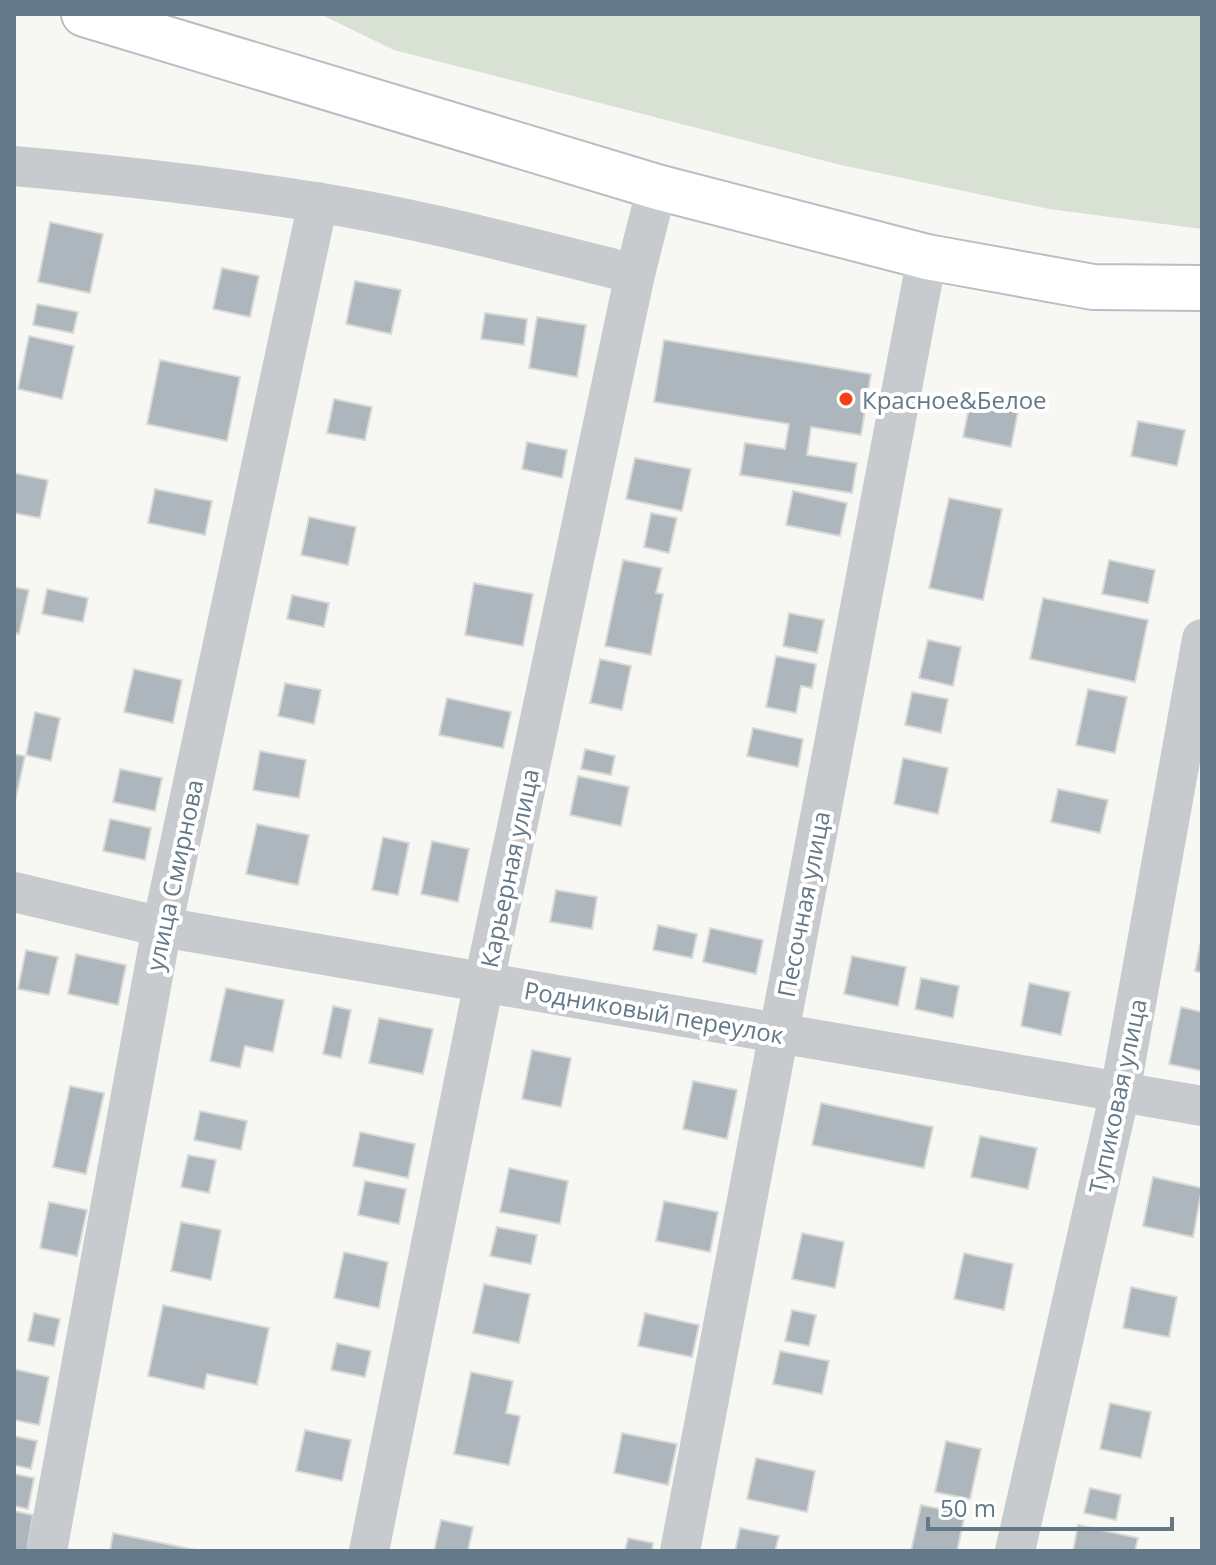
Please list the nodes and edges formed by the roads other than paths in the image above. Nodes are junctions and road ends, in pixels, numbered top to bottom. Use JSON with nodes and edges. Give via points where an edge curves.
{"nodes":[{"id":1,"x":84,"y":14,"type":"edge"},
{"id":2,"x":14,"y":166,"type":"edge"},
{"id":3,"x":657,"y":187,"type":"junction"},
{"id":4,"x":318,"y":202,"type":"junction"},
{"id":5,"x":927,"y":257,"type":"junction"},
{"id":6,"x":635,"y":274,"type":"junction"},
{"id":7,"x":1202,"y":288,"type":"edge"},
{"id":8,"x":1202,"y":639,"type":"edge"},
{"id":9,"x":14,"y":892,"type":"edge"},
{"id":10,"x":162,"y":927,"type":"junction"},
{"id":11,"x":484,"y":982,"type":"junction"},
{"id":12,"x":778,"y":1033,"type":"junction"},
{"id":13,"x":1120,"y":1092,"type":"junction"},
{"id":14,"x":1202,"y":1106,"type":"edge"},
{"id":15,"x":47,"y":1551,"type":"edge"},
{"id":16,"x":369,"y":1551,"type":"edge"},
{"id":17,"x":680,"y":1551,"type":"edge"},
{"id":18,"x":1015,"y":1551,"type":"edge"}],
"edges":[{"from":1,"to":3,"type":"main road"},
{"from":2,"to":4,"type":"street"},
{"from":3,"to":5,"type":"main road"},
{"from":3,"to":6,"type":"street","name":"Карьерная улица"},
{"from":4,"to":6,"type":"street"},
{"from":4,"to":10,"type":"street","name":"улица Смирнова"},
{"from":5,"to":7,"type":"main road","via":[[1093,287]]},
{"from":5,"to":12,"type":"street","name":"Песочная улица"},
{"from":6,"to":11,"type":"street","name":"Карьерная улица"},
{"from":8,"to":13,"type":"street","name":"Тупиковая улица"},
{"from":9,"to":10,"type":"street","name":"Родниковый переулок"},
{"from":10,"to":11,"type":"street","name":"Родниковый переулок"},
{"from":10,"to":15,"type":"street","name":"улица Смирнова"},
{"from":11,"to":12,"type":"street","name":"Родниковый переулок"},
{"from":11,"to":16,"type":"street","name":"Карьерная улица"},
{"from":12,"to":13,"type":"street","name":"Родниковый переулок"},
{"from":12,"to":17,"type":"street","name":"Песочная улица"},
{"from":13,"to":14,"type":"street","name":"Родниковый переулок"},
{"from":13,"to":18,"type":"street","name":"Тупиковая улица"}]}
